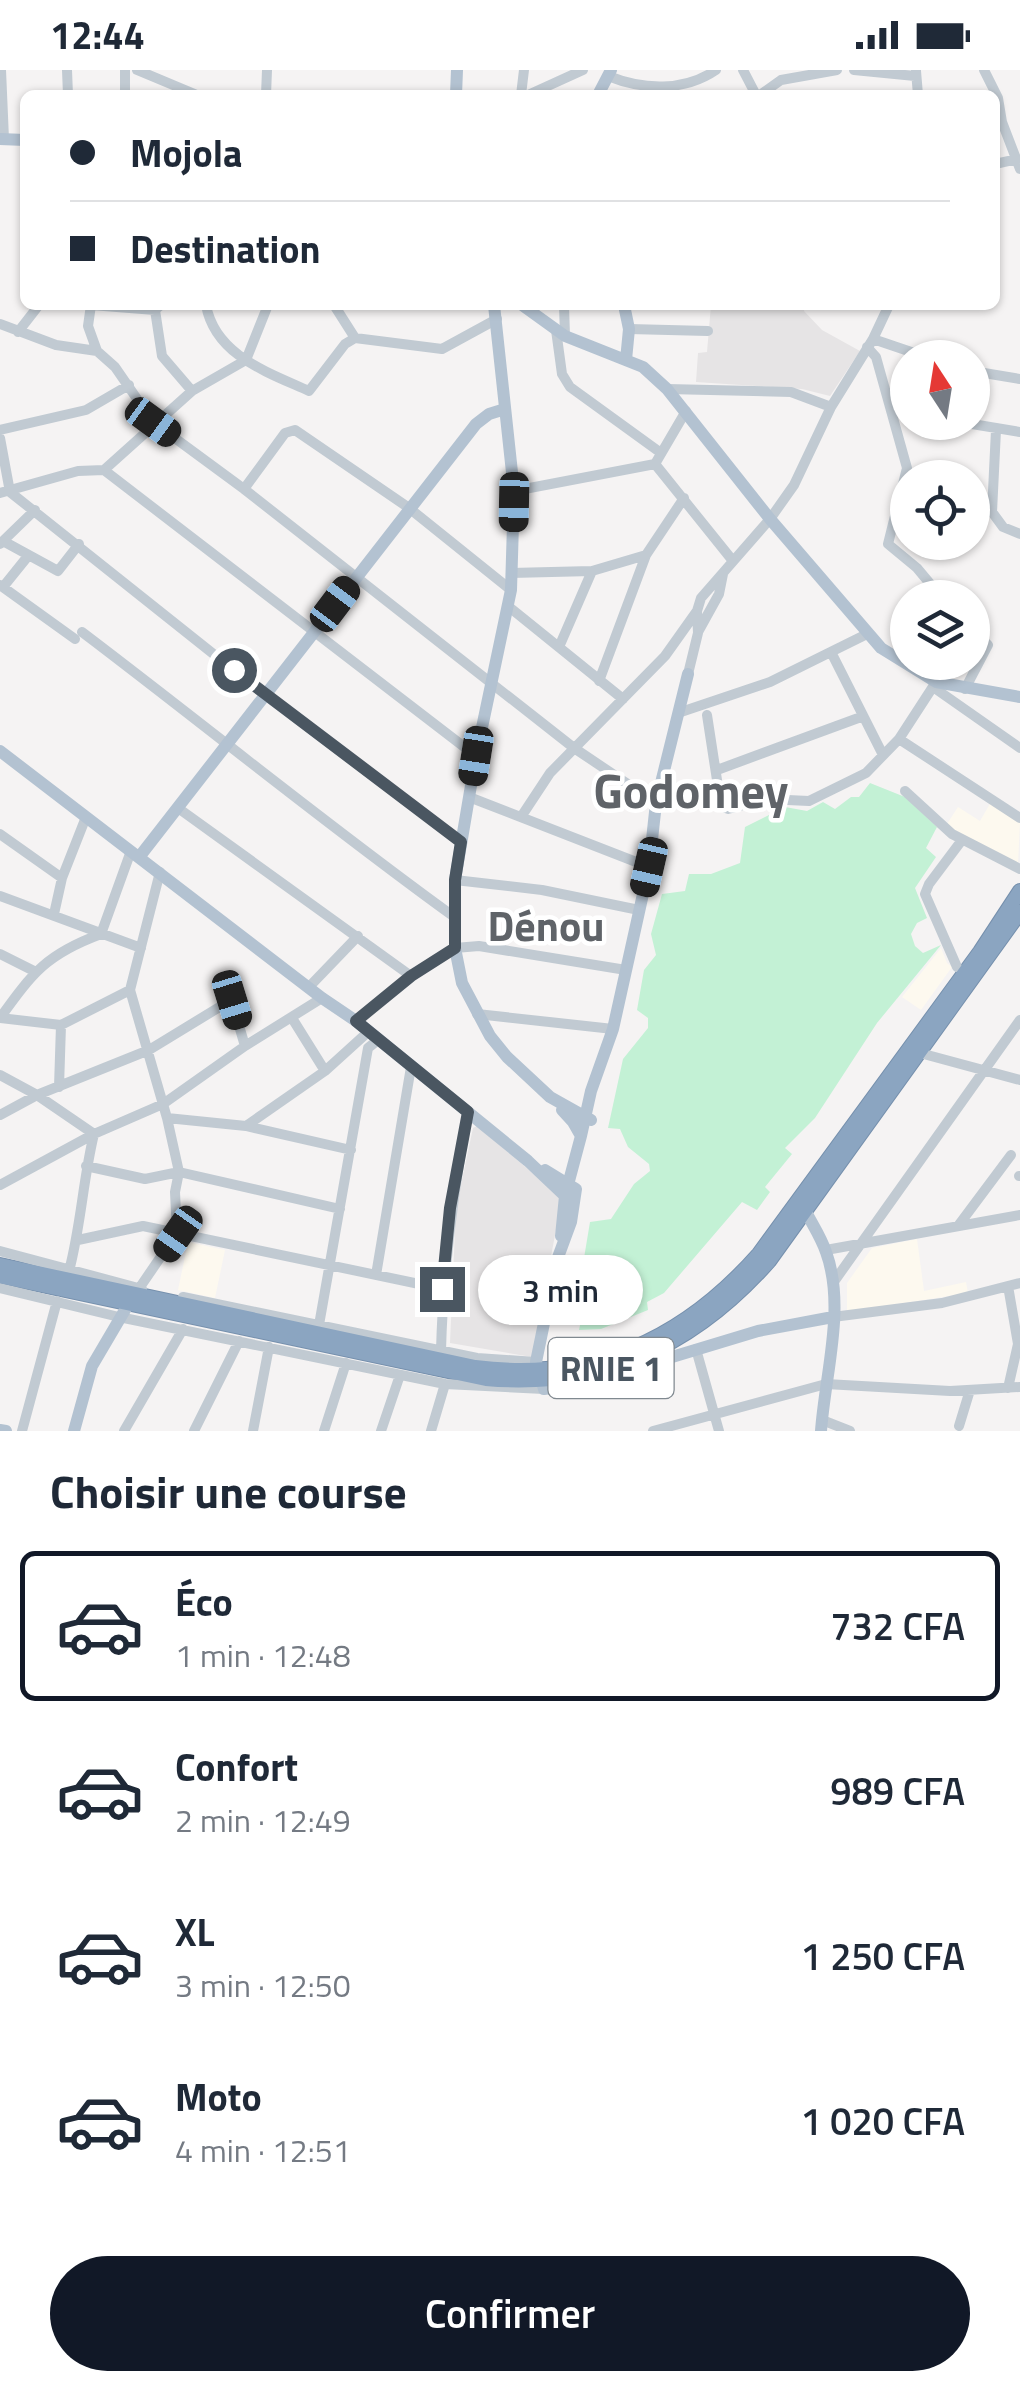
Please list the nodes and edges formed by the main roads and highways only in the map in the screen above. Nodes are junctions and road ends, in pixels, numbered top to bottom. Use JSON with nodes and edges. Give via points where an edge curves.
{"nodes":[{"id":1,"x":529,"y":310,"type":"edge"},
{"id":2,"x":625,"y":310,"type":"edge"},
{"id":3,"x":495,"y":312,"type":"edge"},
{"id":4,"x":626,"y":360,"type":"junction"},
{"id":5,"x":505,"y":409,"type":"junction"},
{"id":6,"x":688,"y":674,"type":"road end"},
{"id":7,"x":1020,"y":697,"type":"edge"},
{"id":8,"x":0,"y":750,"type":"edge"},
{"id":9,"x":135,"y":854,"type":"junction"},
{"id":10,"x":1020,"y":891,"type":"edge"},
{"id":11,"x":1017,"y":922,"type":"edge"},
{"id":12,"x":584,"y":1124,"type":"junction"},
{"id":13,"x":570,"y":1189,"type":"junction"},
{"id":14,"x":804,"y":1210,"type":"junction"},
{"id":15,"x":0,"y":1265,"type":"edge"},
{"id":16,"x":0,"y":1276,"type":"edge"},
{"id":17,"x":129,"y":1301,"type":"junction"},
{"id":18,"x":834,"y":1317,"type":"junction"},
{"id":19,"x":540,"y":1376,"type":"junction"},
{"id":20,"x":822,"y":1426,"type":"edge"},
{"id":21,"x":74,"y":1431,"type":"edge"}],
"edges":[{"from":1,"to":4,"type":"main road","via":[[560,333]]},
{"from":2,"to":4,"type":"main road"},
{"from":3,"to":5,"type":"main road"},
{"from":4,"to":7,"type":"main road","via":[[667,388],[770,519],[893,657],[934,684]]},
{"from":5,"to":9,"type":"main road","via":[[476,424],[178,808]]},
{"from":5,"to":12,"type":"main road","via":[[514,491],[511,590],[455,880],[455,948],[462,983],[507,1057]]},
{"from":6,"to":12,"type":"main road","via":[[613,1029]]},
{"from":8,"to":9,"type":"main road"},
{"from":9,"to":13,"type":"main road"},
{"from":10,"to":19,"type":"highway","number":"RNIE 1","via":[[732,1285],[676,1328],[636,1348]]},
{"from":11,"to":14,"type":"highway","number":"RNIE 1"},
{"from":12,"to":13,"type":"main road"},
{"from":13,"to":19,"type":"main road"},
{"from":14,"to":18,"type":"main road","via":[[826,1250]]},
{"from":14,"to":19,"type":"highway","number":"RNIE 1","via":[[748,1284],[694,1330],[611,1368]]},
{"from":15,"to":17,"type":"highway","number":"RNIE 1"},
{"from":16,"to":17,"type":"highway","number":"RNIE 1"},
{"from":17,"to":19,"type":"highway","number":"RNIE 1"},
{"from":17,"to":21,"type":"main road","via":[[92,1366]]},
{"from":18,"to":19,"type":"main road","via":[[758,1331],[599,1380]]},
{"from":18,"to":20,"type":"main road"}]}
